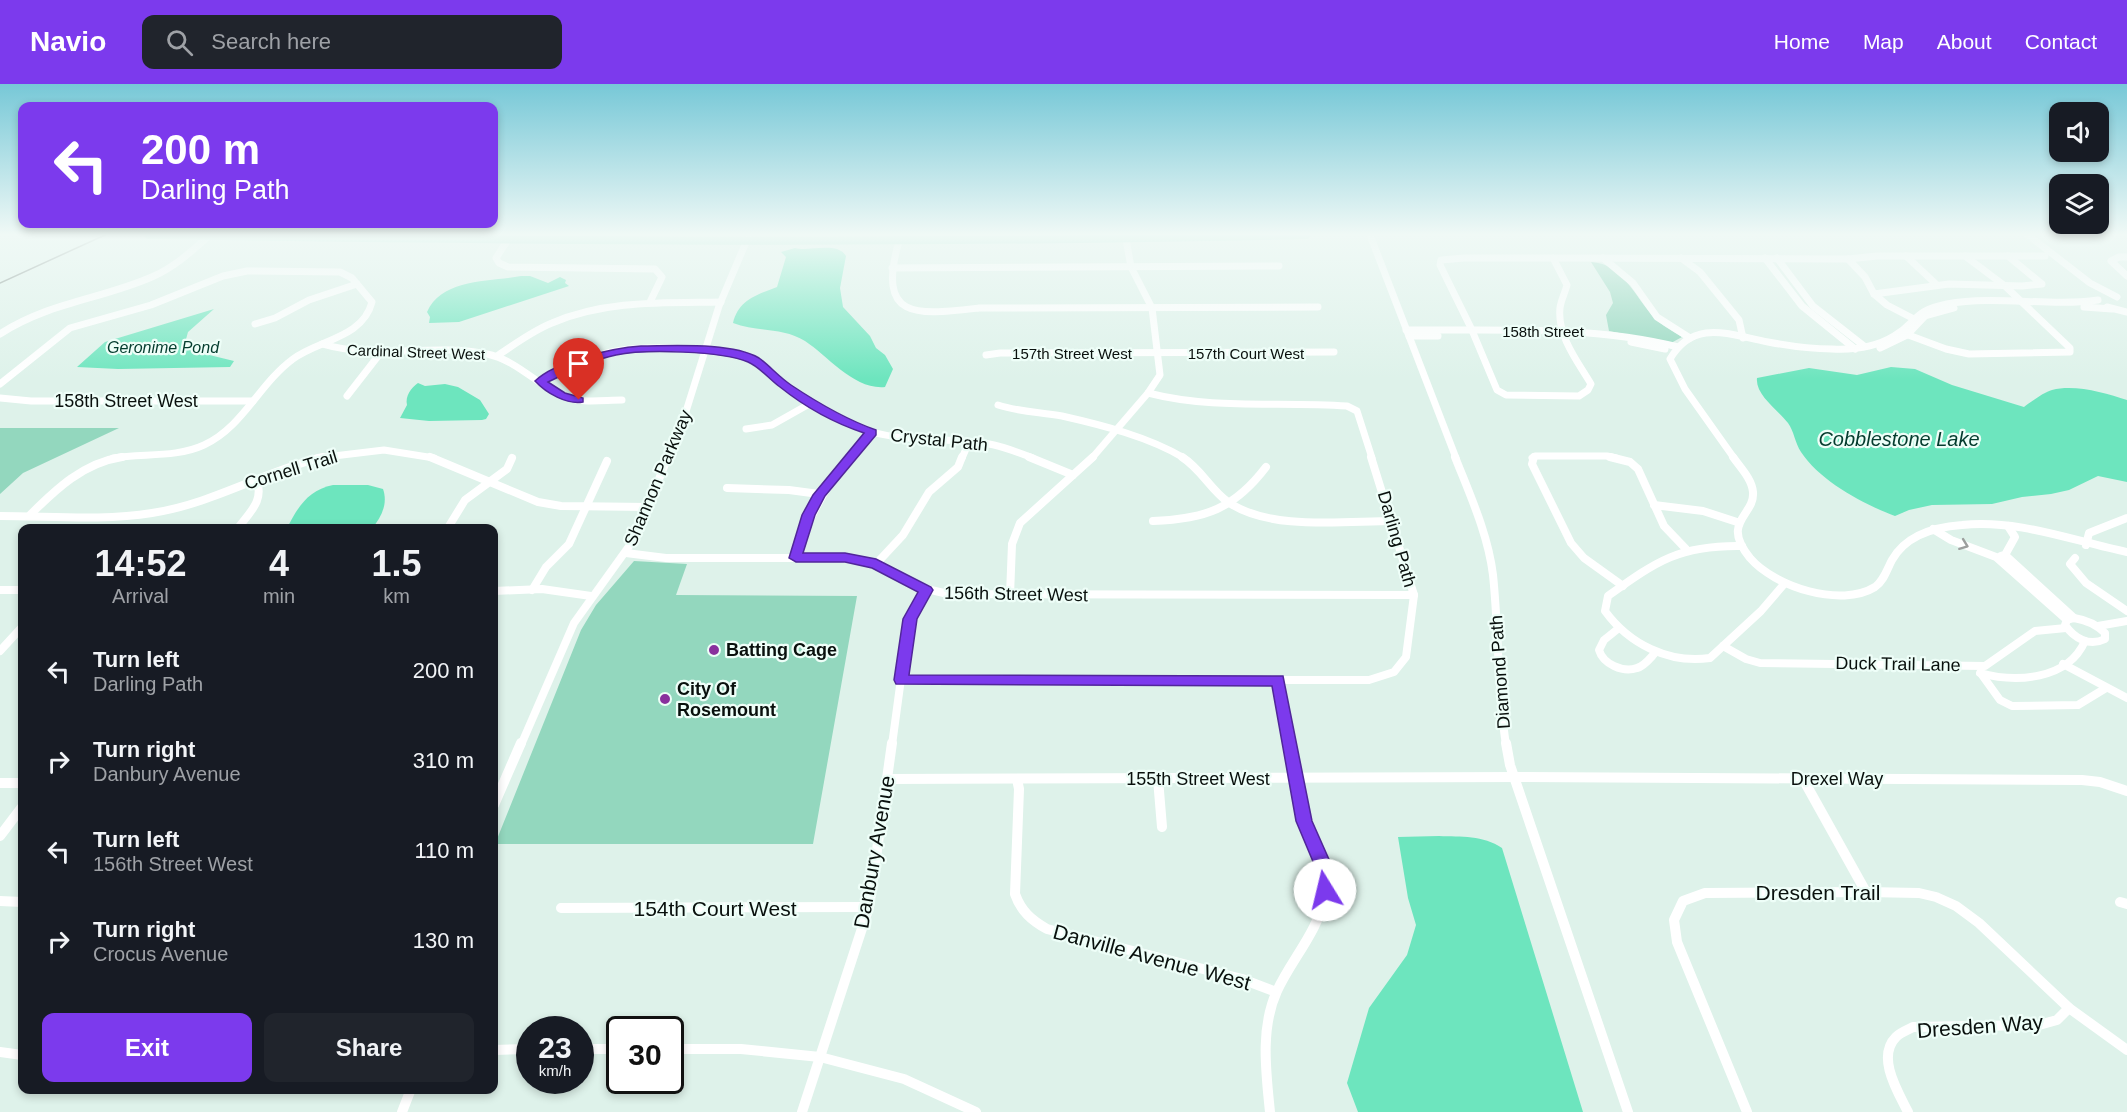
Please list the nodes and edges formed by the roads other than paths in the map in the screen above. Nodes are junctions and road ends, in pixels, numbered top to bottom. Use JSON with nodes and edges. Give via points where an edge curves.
{"nodes":[{"id":1,"x":137,"y":283,"type":"edge"},
{"id":2,"x":208,"y":283,"type":"edge"},
{"id":3,"x":659,"y":283,"type":"edge"},
{"id":4,"x":729,"y":283,"type":"edge"},
{"id":5,"x":892,"y":283,"type":"edge"},
{"id":6,"x":1139,"y":283,"type":"edge"},
{"id":7,"x":1389,"y":283,"type":"edge"},
{"id":8,"x":1449,"y":283,"type":"edge"},
{"id":9,"x":1566,"y":283,"type":"edge"},
{"id":10,"x":1634,"y":283,"type":"edge"},
{"id":11,"x":1709,"y":283,"type":"edge"},
{"id":12,"x":1784,"y":283,"type":"edge"},
{"id":13,"x":1795,"y":283,"type":"edge"},
{"id":14,"x":1868,"y":283,"type":"edge"},
{"id":15,"x":2001,"y":283,"type":"edge"},
{"id":16,"x":2041,"y":283,"type":"edge"},
{"id":17,"x":2079,"y":283,"type":"edge"},
{"id":18,"x":2090,"y":283,"type":"edge"},
{"id":19,"x":357,"y":284,"type":"joint"},
{"id":20,"x":1937,"y":285,"type":"joint"},
{"id":21,"x":2005,"y":286,"type":"junction"},
{"id":22,"x":1791,"y":293,"type":"junction"},
{"id":23,"x":1803,"y":294,"type":"junction"},
{"id":24,"x":1874,"y":294,"type":"junction"},
{"id":25,"x":2117,"y":297,"type":"junction"},
{"id":26,"x":2098,"y":298,"type":"junction"},
{"id":27,"x":2125,"y":299,"type":"dead end"},
{"id":28,"x":650,"y":302,"type":"junction"},
{"id":29,"x":721,"y":302,"type":"junction"},
{"id":30,"x":2024,"y":306,"type":"junction"},
{"id":31,"x":1318,"y":307,"type":"dead end"},
{"id":32,"x":1152,"y":308,"type":"junction"},
{"id":33,"x":2112,"y":309,"type":"junction"},
{"id":34,"x":2127,"y":312,"type":"edge"},
{"id":35,"x":1912,"y":318,"type":"junction"},
{"id":36,"x":1920,"y":321,"type":"junction"},
{"id":37,"x":255,"y":324,"type":"dead end"},
{"id":38,"x":1408,"y":333,"type":"junction"},
{"id":39,"x":1903,"y":333,"type":"junction"},
{"id":40,"x":0,"y":334,"type":"edge"},
{"id":41,"x":1473,"y":334,"type":"junction"},
{"id":42,"x":1565,"y":334,"type":"junction"},
{"id":43,"x":1742,"y":336,"type":"junction"},
{"id":44,"x":1690,"y":338,"type":"junction"},
{"id":45,"x":322,"y":344,"type":"junction"},
{"id":46,"x":1676,"y":349,"type":"junction"},
{"id":47,"x":1861,"y":349,"type":"junction"},
{"id":48,"x":382,"y":351,"type":"junction"},
{"id":49,"x":706,"y":351,"type":"junction"},
{"id":50,"x":1334,"y":352,"type":"dead end"},
{"id":51,"x":1159,"y":353,"type":"junction"},
{"id":52,"x":986,"y":355,"type":"dead end"},
{"id":53,"x":497,"y":356,"type":"junction"},
{"id":54,"x":540,"y":381,"type":"junction"},
{"id":55,"x":0,"y":384,"type":"edge"},
{"id":56,"x":1148,"y":393,"type":"junction"},
{"id":57,"x":347,"y":396,"type":"dead end"},
{"id":58,"x":0,"y":398,"type":"edge"},
{"id":59,"x":622,"y":400,"type":"dead end"},
{"id":60,"x":253,"y":401,"type":"junction"},
{"id":61,"x":811,"y":403,"type":"junction"},
{"id":62,"x":998,"y":405,"type":"dead end"},
{"id":63,"x":746,"y":429,"type":"dead end"},
{"id":64,"x":872,"y":432,"type":"junction"},
{"id":65,"x":1115,"y":432,"type":"junction"},
{"id":66,"x":969,"y":442,"type":"junction"},
{"id":67,"x":512,"y":458,"type":"dead end"},
{"id":68,"x":607,"y":461,"type":"dead end"},
{"id":69,"x":1266,"y":467,"type":"dead end"},
{"id":70,"x":1073,"y":475,"type":"junction"},
{"id":71,"x":256,"y":479,"type":"junction"},
{"id":72,"x":488,"y":481,"type":"junction"},
{"id":73,"x":727,"y":488,"type":"dead end"},
{"id":74,"x":819,"y":495,"type":"junction"},
{"id":75,"x":1230,"y":504,"type":"junction"},
{"id":76,"x":1654,"y":505,"type":"junction"},
{"id":77,"x":586,"y":507,"type":"junction"},
{"id":78,"x":649,"y":507,"type":"junction"},
{"id":79,"x":0,"y":516,"type":"edge"},
{"id":80,"x":29,"y":516,"type":"junction"},
{"id":81,"x":2127,"y":518,"type":"edge"},
{"id":82,"x":1153,"y":521,"type":"dead end"},
{"id":83,"x":1393,"y":521,"type":"junction"},
{"id":84,"x":1737,"y":522,"type":"junction"},
{"id":85,"x":241,"y":524,"type":"edge"},
{"id":86,"x":450,"y":524,"type":"edge"},
{"id":87,"x":2009,"y":526,"type":"junction"},
{"id":88,"x":1933,"y":529,"type":"junction"},
{"id":89,"x":2086,"y":544,"type":"junction"},
{"id":90,"x":1742,"y":546,"type":"junction"},
{"id":91,"x":1686,"y":549,"type":"junction"},
{"id":92,"x":627,"y":553,"type":"junction"},
{"id":93,"x":2127,"y":554,"type":"edge"},
{"id":94,"x":2001,"y":556,"type":"junction"},
{"id":95,"x":796,"y":558,"type":"junction"},
{"id":96,"x":2075,"y":558,"type":"dead end"},
{"id":97,"x":876,"y":564,"type":"junction"},
{"id":98,"x":1785,"y":583,"type":"junction"},
{"id":99,"x":1623,"y":586,"type":"junction"},
{"id":100,"x":0,"y":590,"type":"edge"},
{"id":101,"x":18,"y":590,"type":"edge"},
{"id":102,"x":532,"y":590,"type":"junction"},
{"id":103,"x":926,"y":590,"type":"junction"},
{"id":104,"x":498,"y":591,"type":"edge"},
{"id":105,"x":1010,"y":595,"type":"junction"},
{"id":106,"x":1414,"y":595,"type":"junction"},
{"id":107,"x":591,"y":596,"type":"junction"},
{"id":108,"x":2127,"y":611,"type":"edge"},
{"id":109,"x":2069,"y":622,"type":"junction"},
{"id":110,"x":2125,"y":623,"type":"edge"},
{"id":111,"x":2098,"y":626,"type":"junction"},
{"id":112,"x":1619,"y":628,"type":"junction"},
{"id":113,"x":18,"y":631,"type":"edge"},
{"id":114,"x":2085,"y":641,"type":"junction"},
{"id":115,"x":1723,"y":646,"type":"junction"},
{"id":116,"x":0,"y":651,"type":"edge"},
{"id":117,"x":1656,"y":652,"type":"junction"},
{"id":118,"x":2063,"y":664,"type":"junction"},
{"id":119,"x":1974,"y":665,"type":"junction"},
{"id":120,"x":1982,"y":675,"type":"junction"},
{"id":121,"x":901,"y":680,"type":"junction"},
{"id":122,"x":1278,"y":680,"type":"junction"},
{"id":123,"x":2106,"y":688,"type":"junction"},
{"id":124,"x":2127,"y":698,"type":"edge"},
{"id":125,"x":1514,"y":778,"type":"junction"},
{"id":126,"x":888,"y":779,"type":"junction"},
{"id":127,"x":1017,"y":779,"type":"junction"},
{"id":128,"x":1158,"y":779,"type":"junction"},
{"id":129,"x":1296,"y":779,"type":"junction"},
{"id":130,"x":1545,"y":779,"type":"joint"},
{"id":131,"x":1803,"y":779,"type":"junction"},
{"id":132,"x":0,"y":783,"type":"edge"},
{"id":133,"x":18,"y":783,"type":"edge"},
{"id":134,"x":498,"y":783,"type":"edge"},
{"id":135,"x":2127,"y":791,"type":"edge"},
{"id":136,"x":18,"y":812,"type":"edge"},
{"id":137,"x":1162,"y":827,"type":"dead end"},
{"id":138,"x":0,"y":836,"type":"edge"},
{"id":139,"x":1866,"y":892,"type":"junction"},
{"id":140,"x":0,"y":901,"type":"edge"},
{"id":141,"x":18,"y":902,"type":"edge"},
{"id":142,"x":561,"y":908,"type":"dead end"},
{"id":143,"x":869,"y":908,"type":"junction"},
{"id":144,"x":1276,"y":992,"type":"junction"},
{"id":145,"x":2069,"y":1008,"type":"junction"},
{"id":146,"x":516,"y":1049,"type":"edge"},
{"id":147,"x":684,"y":1049,"type":"edge"},
{"id":148,"x":498,"y":1050,"type":"edge"},
{"id":149,"x":2127,"y":1050,"type":"edge"},
{"id":150,"x":0,"y":1052,"type":"edge"},
{"id":151,"x":18,"y":1054,"type":"edge"},
{"id":152,"x":820,"y":1057,"type":"junction"},
{"id":153,"x":409,"y":1094,"type":"edge"},
{"id":154,"x":402,"y":1112,"type":"edge"},
{"id":155,"x":802,"y":1112,"type":"edge"},
{"id":156,"x":976,"y":1112,"type":"edge"},
{"id":157,"x":1270,"y":1112,"type":"edge"},
{"id":158,"x":1628,"y":1112,"type":"edge"},
{"id":159,"x":1747,"y":1112,"type":"edge"},
{"id":160,"x":1908,"y":1112,"type":"edge"}],
"edges":[{"from":1,"to":40,"type":"street","via":[[45,308]]},
{"from":2,"to":55,"type":"street","via":[[151,305],[70,328]]},
{"from":3,"to":28,"type":"street"},
{"from":4,"to":29,"type":"street","name":"Shannon Parkway"},
{"from":5,"to":32,"type":"street","via":[[902,304],[929,313],[979,308]]},
{"from":6,"to":32,"type":"street"},
{"from":7,"to":38,"type":"street","name":"Diamond Path"},
{"from":8,"to":41,"type":"street"},
{"from":9,"to":42,"type":"street","via":[[1559,319]]},
{"from":10,"to":44,"type":"street","via":[[1657,317]]},
{"from":11,"to":43,"type":"street","via":[[1739,320]]},
{"from":12,"to":22,"type":"street"},
{"from":13,"to":23,"type":"street"},
{"from":14,"to":24,"type":"street"},
{"from":15,"to":21,"type":"street"},
{"from":16,"to":21,"type":"street"},
{"from":17,"to":26,"type":"street"},
{"from":18,"to":25,"type":"street"},
{"from":19,"to":37,"type":"street"},
{"from":19,"to":45,"type":"street","via":[[371,300],[370,312],[350,330]]},
{"from":20,"to":21,"type":"street"},
{"from":20,"to":24,"type":"street"},
{"from":21,"to":30,"type":"street"},
{"from":22,"to":23,"type":"street"},
{"from":22,"to":47,"type":"street","via":[[1823,325]]},
{"from":23,"to":47,"type":"street"},
{"from":24,"to":35,"type":"street"},
{"from":25,"to":26,"type":"street"},
{"from":25,"to":27,"type":"street"},
{"from":26,"to":30,"type":"street"},
{"from":26,"to":33,"type":"street"},
{"from":28,"to":29,"type":"street"},
{"from":28,"to":53,"type":"street","via":[[605,306],[563,317],[526,335]]},
{"from":29,"to":49,"type":"street","name":"Shannon Parkway"},
{"from":30,"to":33,"type":"street"},
{"from":30,"to":35,"type":"street","via":[[1950,303],[1926,309]]},
{"from":30,"to":36,"type":"street","via":[[1956,308],[1925,316]]},
{"from":30,"to":39,"type":"street","via":[[2070,352],[1969,354]]},
{"from":31,"to":32,"type":"street"},
{"from":32,"to":51,"type":"street"},
{"from":33,"to":34,"type":"street"},
{"from":35,"to":36,"type":"street"},
{"from":35,"to":39,"type":"street"},
{"from":36,"to":39,"type":"street"},
{"from":38,"to":41,"type":"street","name":"158th Street"},
{"from":38,"to":125,"type":"street","name":"Diamond Path","via":[[1484,531],[1493,574],[1503,725]]},
{"from":39,"to":47,"type":"street","via":[[1893,343]]},
{"from":41,"to":42,"type":"street","name":"158th Street"},
{"from":41,"to":42,"type":"street","via":[[1497,390],[1506,395],[1579,396],[1591,384]]},
{"from":42,"to":46,"type":"street","name":"158th Street"},
{"from":43,"to":44,"type":"street"},
{"from":43,"to":47,"type":"street","via":[[1808,352]]},
{"from":44,"to":46,"type":"street"},
{"from":45,"to":48,"type":"street","name":"Cardinal Street West","via":[[339,350]]},
{"from":45,"to":60,"type":"street","via":[[284,366]]},
{"from":46,"to":84,"type":"street","via":[[1670,359],[1685,388],[1749,480],[1753,494],[1750,505]]},
{"from":48,"to":53,"type":"street","name":"Cardinal Street West"},
{"from":48,"to":57,"type":"street"},
{"from":49,"to":54,"type":"street","name":"Crystal Path","via":[[609,352]]},
{"from":49,"to":61,"type":"street","name":"Crystal Path","via":[[749,357]]},
{"from":49,"to":78,"type":"street","name":"Shannon Parkway"},
{"from":50,"to":51,"type":"street","name":"157th Court West"},
{"from":51,"to":52,"type":"street","name":"157th Street West"},
{"from":51,"to":56,"type":"street","via":[[1160,375]]},
{"from":53,"to":54,"type":"street","name":"Cardinal Street West"},
{"from":54,"to":59,"type":"street","name":"Cardinal Street West","via":[[571,399]]},
{"from":56,"to":65,"type":"street"},
{"from":56,"to":83,"type":"street","name":"Darling Path","via":[[1194,403],[1334,405],[1357,411]]},
{"from":58,"to":60,"type":"street","name":"158th Street West"},
{"from":60,"to":80,"type":"street","via":[[216,440],[191,451],[125,456],[90,467],[62,483]]},
{"from":61,"to":63,"type":"street","via":[[772,424]]},
{"from":61,"to":64,"type":"street","name":"Crystal Path","via":[[845,423]]},
{"from":62,"to":65,"type":"street"},
{"from":64,"to":66,"type":"street","name":"Crystal Path"},
{"from":64,"to":74,"type":"street"},
{"from":65,"to":70,"type":"street"},
{"from":65,"to":75,"type":"street","via":[[1182,457]]},
{"from":66,"to":70,"type":"street","name":"Crystal Path","via":[[1004,448]]},
{"from":66,"to":97,"type":"street","via":[[958,466],[929,492],[903,535]]},
{"from":67,"to":72,"type":"street","via":[[507,469]]},
{"from":68,"to":77,"type":"street"},
{"from":69,"to":75,"type":"street","via":[[1252,487]]},
{"from":70,"to":105,"type":"street","via":[[1020,523],[1012,544]]},
{"from":71,"to":72,"type":"street","name":"Cornell Trail","via":[[322,458],[384,450],[428,456]]},
{"from":71,"to":80,"type":"street","name":"Cornell Trail","via":[[199,501],[153,513]]},
{"from":71,"to":85,"type":"street","via":[[261,490],[258,502]]},
{"from":72,"to":77,"type":"street","name":"Cornell Trail","via":[[538,502]]},
{"from":72,"to":86,"type":"street","via":[[465,500]]},
{"from":73,"to":74,"type":"street"},
{"from":74,"to":95,"type":"street","via":[[808,515]]},
{"from":75,"to":82,"type":"street","via":[[1194,518]]},
{"from":75,"to":83,"type":"street","via":[[1252,515],[1277,520]]},
{"from":76,"to":84,"type":"street","via":[[1704,511]]},
{"from":76,"to":91,"type":"street","via":[[1664,526]]},
{"from":76,"to":99,"type":"street","via":[[1638,469],[1620,457],[1532,458],[1572,543],[1584,558]]},
{"from":77,"to":78,"type":"street","name":"Cornell Trail"},
{"from":77,"to":102,"type":"street","via":[[568,544],[546,567]]},
{"from":78,"to":92,"type":"street","name":"Shannon Parkway"},
{"from":79,"to":80,"type":"street","name":"Cornell Trail"},
{"from":81,"to":89,"type":"street","via":[[2089,533]]},
{"from":83,"to":106,"type":"street","name":"Darling Path"},
{"from":84,"to":90,"type":"street"},
{"from":87,"to":88,"type":"street","via":[[1964,524]]},
{"from":87,"to":89,"type":"street"},
{"from":87,"to":94,"type":"street","via":[[2015,537]]},
{"from":88,"to":94,"type":"street","one_way":true,"via":[[1951,540]]},
{"from":88,"to":98,"type":"street","via":[[1912,538],[1898,552],[1883,579],[1867,591],[1826,594]]},
{"from":89,"to":93,"type":"street"},
{"from":90,"to":91,"type":"street"},
{"from":90,"to":98,"type":"street","via":[[1760,569]]},
{"from":91,"to":99,"type":"street","via":[[1658,561]]},
{"from":92,"to":95,"type":"street","name":"156th Street West","via":[[666,558]]},
{"from":92,"to":107,"type":"street","name":"Shannon Parkway"},
{"from":94,"to":109,"type":"street"},
{"from":95,"to":97,"type":"street","name":"156th Street West","via":[[845,558]]},
{"from":96,"to":108,"type":"street","via":[[2070,564],[2074,572]]},
{"from":97,"to":103,"type":"street","name":"156th Street West"},
{"from":98,"to":115,"type":"street"},
{"from":99,"to":112,"type":"street","via":[[1608,596],[1605,603],[1605,611]]},
{"from":100,"to":101,"type":"street"},
{"from":102,"to":104,"type":"street"},
{"from":102,"to":107,"type":"street"},
{"from":103,"to":105,"type":"street","name":"156th Street West"},
{"from":103,"to":121,"type":"street","name":"Danbury Avenue","via":[[910,619]]},
{"from":105,"to":106,"type":"street","name":"156th Street West"},
{"from":106,"to":122,"type":"street","name":"Darling Path","via":[[1406,657],[1394,672],[1369,680]]},
{"from":107,"to":134,"type":"street","name":"Shannon Parkway","via":[[574,623]]},
{"from":109,"to":111,"type":"street","via":[[2084,619]]},
{"from":109,"to":114,"type":"street"},
{"from":109,"to":119,"type":"street","name":"Duck Trail Lane","via":[[2035,632],[1989,664]]},
{"from":110,"to":111,"type":"street"},
{"from":111,"to":114,"type":"street","via":[[2105,633],[2104,641]]},
{"from":112,"to":117,"type":"street"},
{"from":112,"to":117,"type":"street","via":[[1599,648],[1613,666],[1639,668]]},
{"from":113,"to":116,"type":"street"},
{"from":114,"to":118,"type":"street"},
{"from":115,"to":117,"type":"street","via":[[1710,658],[1692,661],[1671,659]]},
{"from":115,"to":119,"type":"street","name":"Duck Trail Lane","via":[[1760,663]]},
{"from":118,"to":120,"type":"street","via":[[2045,675]]},
{"from":118,"to":123,"type":"street"},
{"from":119,"to":120,"type":"street"},
{"from":120,"to":123,"type":"street","via":[[2006,704],[2019,706],[2078,705]]},
{"from":121,"to":122,"type":"street","name":"Darling Path"},
{"from":121,"to":126,"type":"street","name":"Danbury Avenue"},
{"from":122,"to":129,"type":"street"},
{"from":123,"to":124,"type":"street"},
{"from":125,"to":129,"type":"street","name":"155th Street West"},
{"from":125,"to":130,"type":"street","name":"155th Street West"},
{"from":125,"to":158,"type":"street","name":"Diamond Path"},
{"from":126,"to":127,"type":"street","name":"155th Street West"},
{"from":126,"to":143,"type":"street","name":"Danbury Avenue"},
{"from":127,"to":128,"type":"street","name":"155th Street West"},
{"from":127,"to":144,"type":"street","name":"Danville Avenue West","via":[[1016,894],[1029,920],[1047,929],[1242,979]]},
{"from":128,"to":129,"type":"street","name":"155th Street West"},
{"from":128,"to":137,"type":"street"},
{"from":129,"to":144,"type":"street","via":[[1304,821],[1322,864],[1325,890],[1318,920]]},
{"from":130,"to":131,"type":"street","name":"Drexel Way"},
{"from":131,"to":135,"type":"street","name":"Drexel Way","via":[[2082,780]]},
{"from":131,"to":139,"type":"street"},
{"from":132,"to":133,"type":"street"},
{"from":136,"to":138,"type":"street"},
{"from":139,"to":145,"type":"street","name":"Dresden Trail","via":[[1919,893],[1956,906]]},
{"from":139,"to":159,"type":"street","name":"Dresden Trail","via":[[1705,893],[1683,901],[1674,920],[1677,942]]},
{"from":140,"to":141,"type":"street"},
{"from":142,"to":143,"type":"street","name":"154th Court West"},
{"from":143,"to":152,"type":"street","name":"Danbury Avenue"},
{"from":144,"to":157,"type":"street","via":[[1267,1034]]},
{"from":145,"to":149,"type":"street","name":"Dresden Trail"},
{"from":145,"to":160,"type":"street","name":"Dresden Way","via":[[2057,1020],[2039,1025],[1913,1027],[1896,1037],[1888,1054],[1895,1086]]},
{"from":146,"to":148,"type":"street"},
{"from":147,"to":152,"type":"street","via":[[741,1049]]},
{"from":150,"to":151,"type":"street"},
{"from":152,"to":155,"type":"street","name":"Danbury Avenue"},
{"from":152,"to":156,"type":"street","via":[[904,1079]]},
{"from":153,"to":154,"type":"street"}]}
